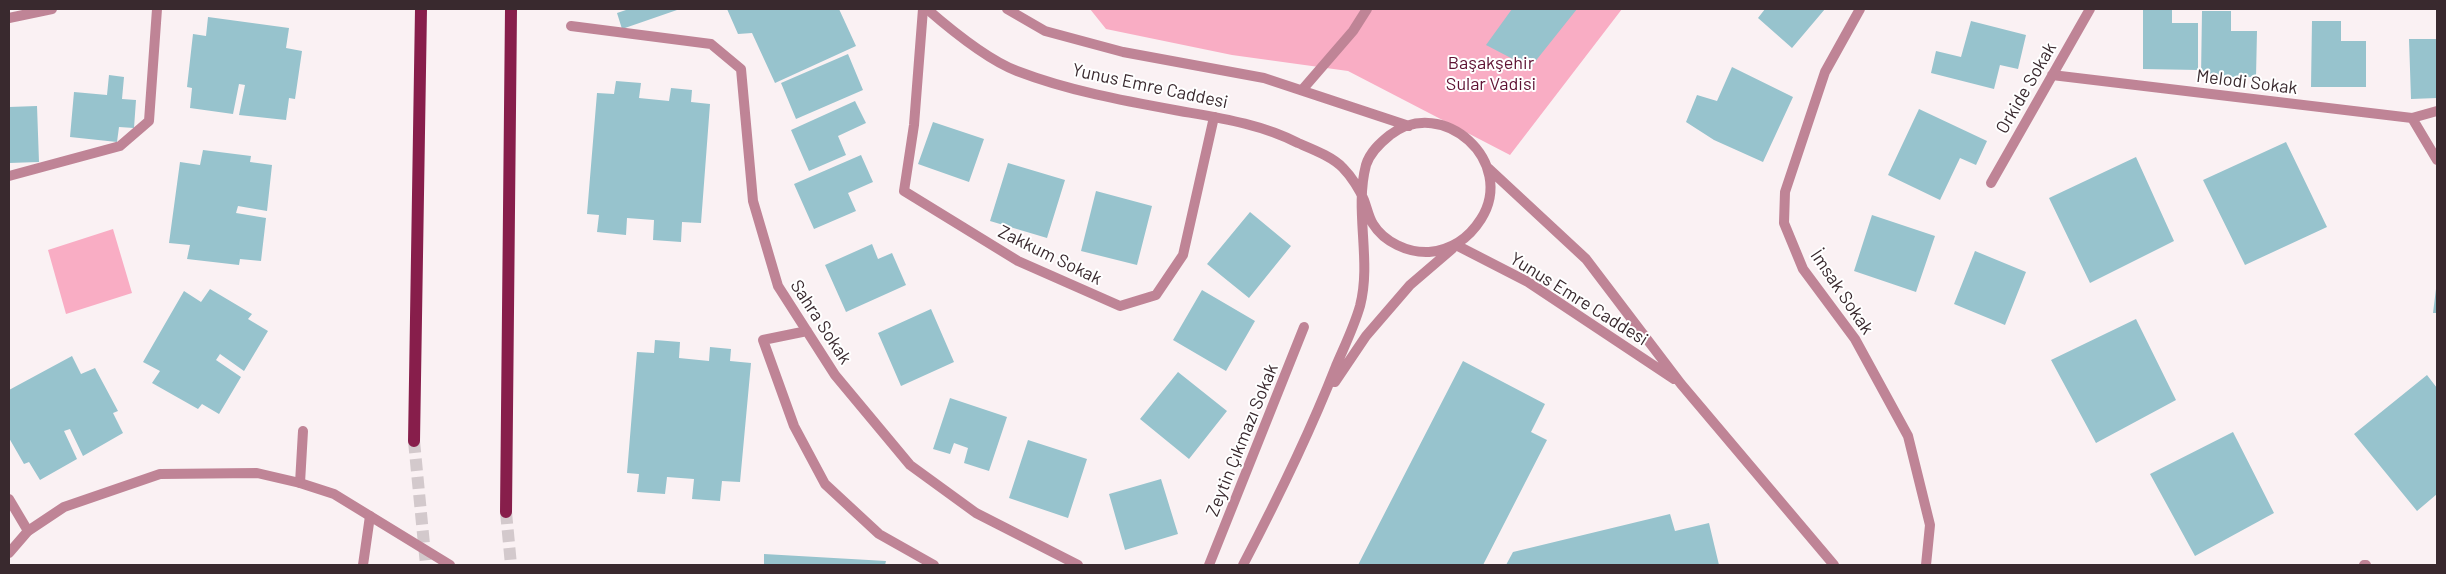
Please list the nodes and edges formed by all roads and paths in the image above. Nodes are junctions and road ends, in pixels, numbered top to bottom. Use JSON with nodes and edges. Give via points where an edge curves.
{"nodes":[{"id":1,"x":52,"y":9,"type":"edge"},
{"id":2,"x":158,"y":9,"type":"edge"},
{"id":3,"x":421,"y":9,"type":"edge"},
{"id":4,"x":511,"y":9,"type":"edge"},
{"id":5,"x":923,"y":9,"type":"edge"},
{"id":6,"x":927,"y":9,"type":"edge"},
{"id":7,"x":1007,"y":9,"type":"edge"},
{"id":8,"x":1367,"y":9,"type":"edge"},
{"id":9,"x":1860,"y":9,"type":"edge"},
{"id":10,"x":2090,"y":9,"type":"edge"},
{"id":11,"x":9,"y":18,"type":"edge"},
{"id":12,"x":571,"y":26,"type":"dead end"},
{"id":13,"x":2052,"y":75,"type":"junction"},
{"id":14,"x":1302,"y":90,"type":"junction"},
{"id":15,"x":2437,"y":111,"type":"edge"},
{"id":16,"x":1214,"y":117,"type":"junction"},
{"id":17,"x":2412,"y":118,"type":"junction"},
{"id":18,"x":1409,"y":126,"type":"junction"},
{"id":19,"x":2437,"y":160,"type":"edge"},
{"id":20,"x":1488,"y":168,"type":"junction"},
{"id":21,"x":9,"y":176,"type":"edge"},
{"id":22,"x":1991,"y":183,"type":"dead end"},
{"id":23,"x":1362,"y":196,"type":"junction"},
{"id":24,"x":1456,"y":245,"type":"junction"},
{"id":25,"x":1304,"y":327,"type":"dead end"},
{"id":26,"x":807,"y":332,"type":"junction"},
{"id":27,"x":1681,"y":384,"type":"junction"},
{"id":28,"x":1324,"y":398,"type":"junction"},
{"id":29,"x":303,"y":431,"type":"dead end"},
{"id":30,"x":414,"y":441,"type":"tunnel mouth"},
{"id":31,"x":300,"y":483,"type":"junction"},
{"id":32,"x":9,"y":500,"type":"edge"},
{"id":33,"x":506,"y":512,"type":"tunnel mouth"},
{"id":34,"x":370,"y":516,"type":"junction"},
{"id":35,"x":28,"y":531,"type":"junction"},
{"id":36,"x":9,"y":553,"type":"edge"},
{"id":37,"x":363,"y":565,"type":"edge"},
{"id":38,"x":450,"y":565,"type":"edge"},
{"id":39,"x":934,"y":565,"type":"edge"},
{"id":40,"x":1078,"y":565,"type":"edge"},
{"id":41,"x":1209,"y":565,"type":"edge"},
{"id":42,"x":1243,"y":565,"type":"edge"},
{"id":43,"x":1834,"y":565,"type":"edge"},
{"id":44,"x":1926,"y":565,"type":"edge"}],
"edges":[{"from":1,"to":11,"type":"street"},
{"from":2,"to":21,"type":"street","via":[[150,121],[120,146]]},
{"from":3,"to":30,"type":"main road"},
{"from":4,"to":33,"type":"main road"},
{"from":5,"to":16,"type":"street","name":"Zakkum Sokak","via":[[914,125],[904,191],[1018,261],[1120,306],[1156,295],[1183,255]]},
{"from":6,"to":16,"type":"street","name":"Yunus Emre Caddesi","via":[[953,32],[1014,70],[1100,96]]},
{"from":7,"to":14,"type":"street","name":"Yunus Emre Caddesi","via":[[1046,31],[1123,52],[1264,78]]},
{"from":8,"to":14,"type":"street","via":[[1353,31]]},
{"from":9,"to":44,"type":"street","name":"İmsak Sokak","via":[[1825,72],[1786,192],[1784,223],[1803,269],[1854,339],[1908,436],[1930,525]]},
{"from":10,"to":13,"type":"street","name":"Orkide Sokak"},
{"from":12,"to":26,"type":"street","name":"Sahra Sokak","via":[[711,44],[742,69],[753,201],[778,286]]},
{"from":13,"to":17,"type":"street","name":"Melodi Sokak"},
{"from":13,"to":22,"type":"street","name":"Orkide Sokak"},
{"from":14,"to":18,"type":"street","name":"Yunus Emre Caddesi"},
{"from":15,"to":17,"type":"street","name":"Melodi Sokak"},
{"from":16,"to":23,"type":"street","name":"Yunus Emre Caddesi","via":[[1246,123],[1295,141],[1342,166]]},
{"from":17,"to":19,"type":"street"},
{"from":18,"to":20,"type":"street","name":"Yunus Emre Caddesi","via":[[1440,124],[1461,133],[1477,148]]},
{"from":18,"to":23,"type":"street","name":"Yunus Emre Caddesi","via":[[1396,130],[1379,143],[1367,162]]},
{"from":20,"to":24,"type":"street","name":"Yunus Emre Caddesi","via":[[1492,190],[1485,212],[1474,231]]},
{"from":20,"to":27,"type":"street","name":"Yunus Emre Caddesi","via":[[1586,259]]},
{"from":23,"to":24,"type":"street","name":"Yunus Emre Caddesi","via":[[1373,224],[1385,238],[1402,248],[1429,252]]},
{"from":23,"to":28,"type":"street","via":[[1366,261],[1360,306]]},
{"from":24,"to":27,"type":"street","name":"Yunus Emre Caddesi","via":[[1528,282]]},
{"from":24,"to":28,"type":"street","via":[[1410,286],[1366,336]]},
{"from":25,"to":41,"type":"street","name":"Zeytin Çıkmazı Sokak"},
{"from":26,"to":39,"type":"street","via":[[763,340],[794,426],[821,476],[879,534]]},
{"from":26,"to":40,"type":"street","name":"Sahra Sokak","via":[[835,375],[910,465],[976,512]]},
{"from":27,"to":43,"type":"street","name":"Yunus Emre Caddesi"},
{"from":28,"to":42,"type":"street"},
{"from":29,"to":31,"type":"street"},
{"from":31,"to":34,"type":"street","via":[[334,494]]},
{"from":31,"to":35,"type":"street","via":[[257,473],[160,474],[64,507]]},
{"from":32,"to":35,"type":"street"},
{"from":34,"to":37,"type":"street"},
{"from":34,"to":38,"type":"street"},
{"from":35,"to":36,"type":"street"}]}
